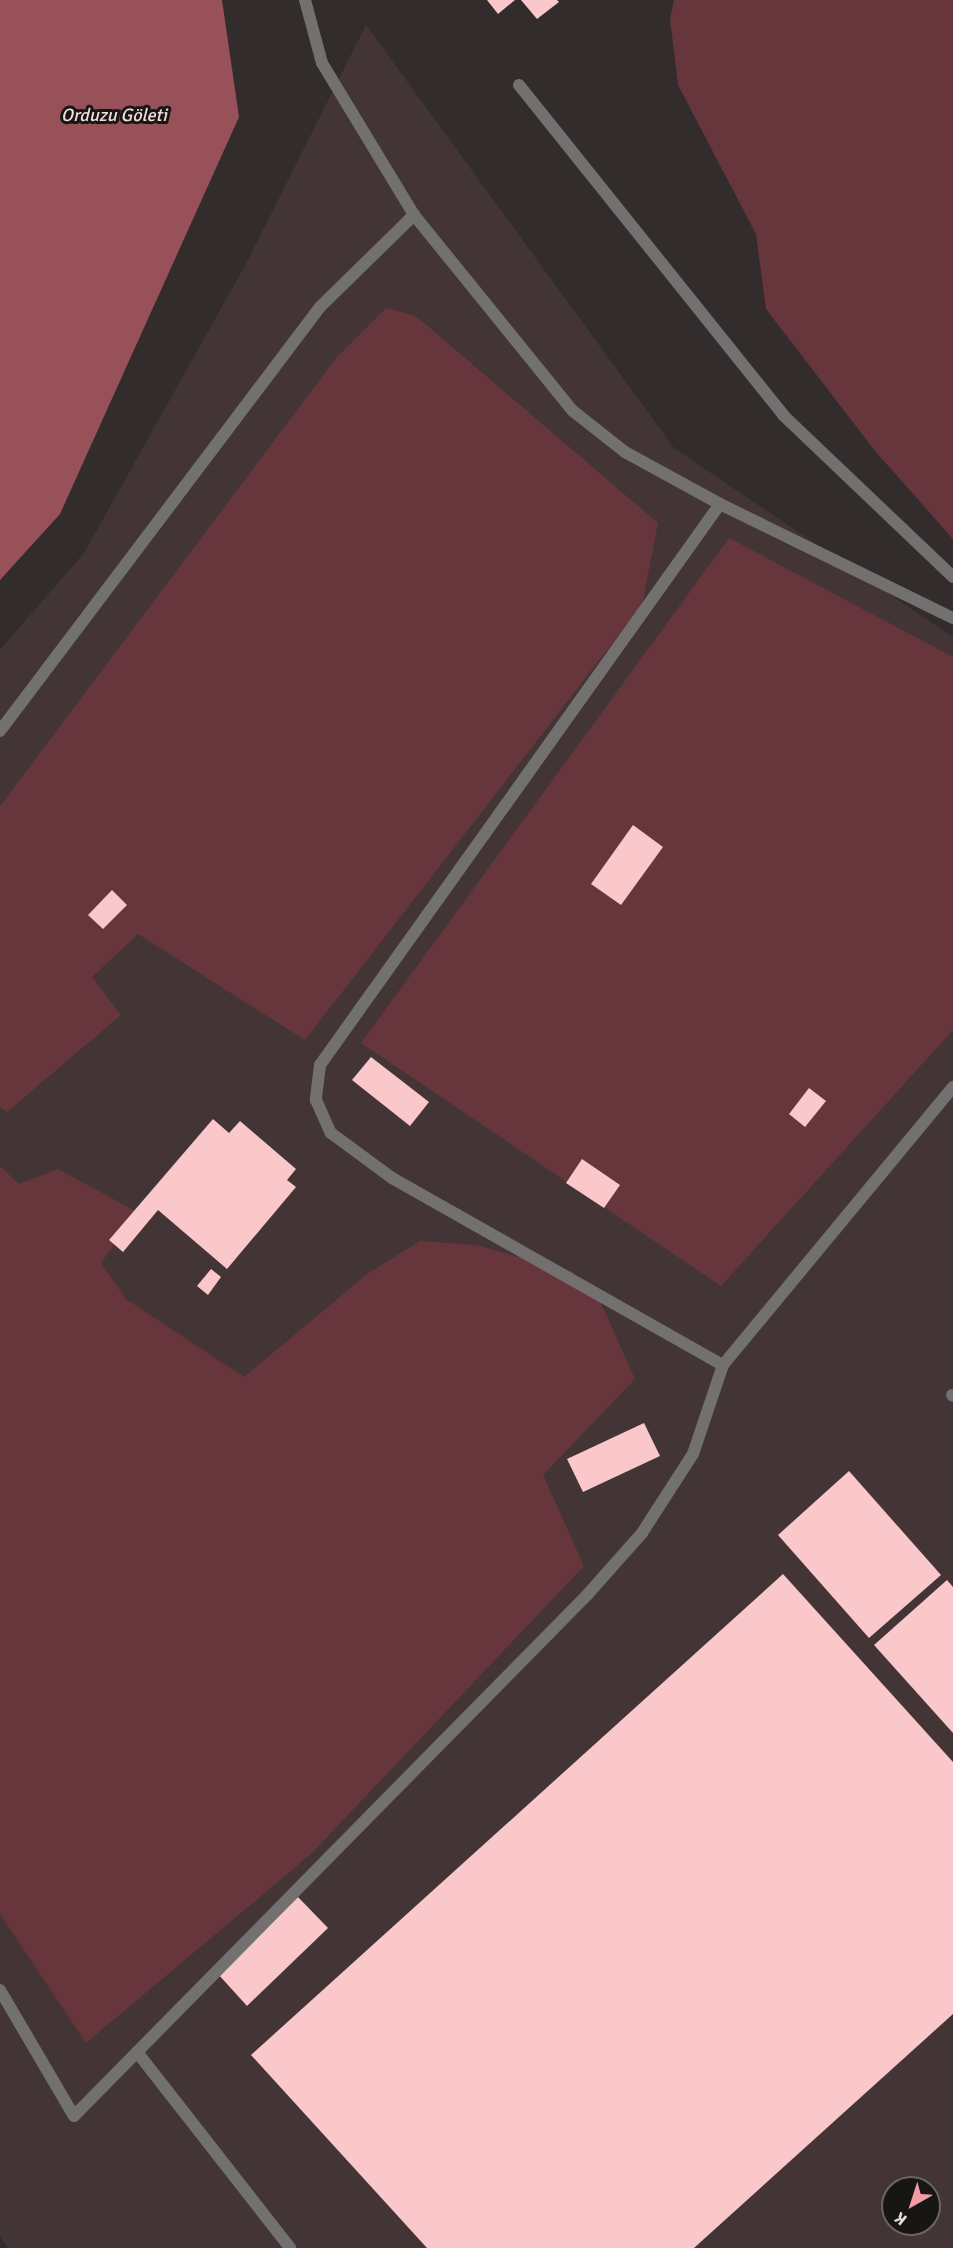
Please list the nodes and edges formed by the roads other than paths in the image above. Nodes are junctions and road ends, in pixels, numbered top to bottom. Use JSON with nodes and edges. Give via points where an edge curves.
{"nodes":[{"id":1,"x":305,"y":0,"type":"edge"},
{"id":2,"x":519,"y":85,"type":"dead end"},
{"id":3,"x":414,"y":215,"type":"junction"},
{"id":4,"x":720,"y":504,"type":"junction"},
{"id":5,"x":953,"y":578,"type":"edge"},
{"id":6,"x":953,"y":618,"type":"edge"},
{"id":7,"x":0,"y":731,"type":"edge"},
{"id":8,"x":953,"y":1087,"type":"edge"},
{"id":9,"x":723,"y":1365,"type":"junction"},
{"id":10,"x":0,"y":1990,"type":"edge"},
{"id":11,"x":137,"y":2052,"type":"junction"},
{"id":12,"x":290,"y":2248,"type":"edge"}],
"edges":[{"from":1,"to":3,"type":"street","via":[[322,63]]},
{"from":2,"to":5,"type":"street","via":[[783,415]]},
{"from":3,"to":4,"type":"street","via":[[573,411],[625,452]]},
{"from":3,"to":7,"type":"street","via":[[320,307]]},
{"from":4,"to":6,"type":"street"},
{"from":4,"to":9,"type":"street","via":[[320,1065],[316,1100],[332,1133],[392,1178]]},
{"from":8,"to":9,"type":"street"},
{"from":9,"to":11,"type":"street","via":[[693,1454],[642,1533],[587,1595]]},
{"from":10,"to":11,"type":"street","via":[[74,2116]]},
{"from":11,"to":12,"type":"street"}]}
